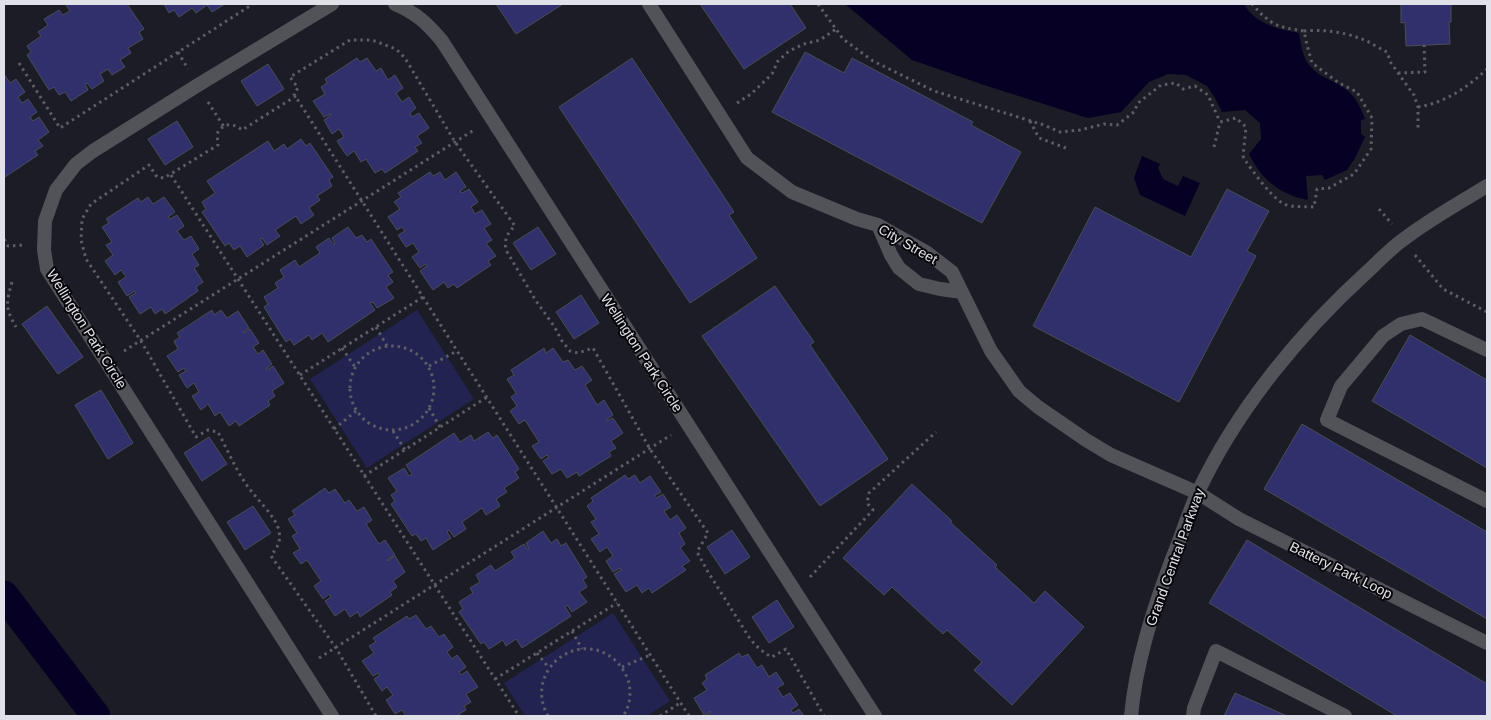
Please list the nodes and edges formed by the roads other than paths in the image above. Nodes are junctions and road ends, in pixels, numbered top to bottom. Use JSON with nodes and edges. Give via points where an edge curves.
{"nodes":[{"id":1,"x":332,"y":4,"type":"edge"},
{"id":2,"x":395,"y":4,"type":"edge"},
{"id":3,"x":649,"y":4,"type":"edge"},
{"id":4,"x":1487,"y":186,"type":"edge"},
{"id":5,"x":878,"y":226,"type":"junction"},
{"id":6,"x":962,"y":292,"type":"junction"},
{"id":7,"x":1487,"y":350,"type":"edge"},
{"id":8,"x":1198,"y":493,"type":"junction"},
{"id":9,"x":1487,"y":501,"type":"edge"},
{"id":10,"x":1487,"y":642,"type":"edge"},
{"id":11,"x":332,"y":716,"type":"edge"},
{"id":12,"x":875,"y":716,"type":"edge"},
{"id":13,"x":1131,"y":716,"type":"edge"},
{"id":14,"x":1193,"y":716,"type":"edge"},
{"id":15,"x":1345,"y":716,"type":"edge"}],
"edges":[{"from":1,"to":11,"type":"street","name":"Wellington Park Circle","via":[[76,164],[56,190],[45,221],[44,250],[47,269]]},
{"from":2,"to":12,"type":"street","name":"Wellington Park Circle","via":[[427,23],[437,35]]},
{"from":3,"to":5,"type":"street","name":"City Street","via":[[747,158],[792,192]]},
{"from":4,"to":8,"type":"street","name":"Grand Central Parkway","via":[[1403,239],[1305,333],[1228,436]]},
{"from":5,"to":6,"type":"street","name":"City Street","via":[[926,252],[952,272]]},
{"from":5,"to":6,"type":"street","via":[[899,268],[919,284]]},
{"from":6,"to":8,"type":"street","name":"City Street","via":[[991,351],[1019,391],[1111,456]]},
{"from":7,"to":9,"type":"street","via":[[1422,319],[1401,324],[1383,336],[1341,386],[1327,420]]},
{"from":8,"to":10,"type":"street","name":"Battery Park Loop","via":[[1239,519]]},
{"from":8,"to":13,"type":"street","name":"Grand Central Parkway","via":[[1156,602],[1141,654]]},
{"from":14,"to":15,"type":"street","via":[[1216,651]]}]}
